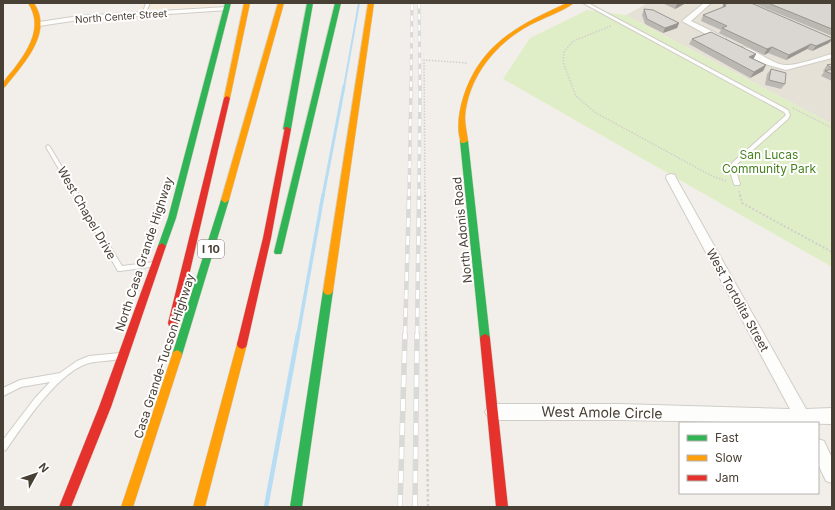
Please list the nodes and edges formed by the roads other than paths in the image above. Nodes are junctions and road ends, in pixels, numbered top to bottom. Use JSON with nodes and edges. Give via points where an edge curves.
{"nodes":[{"id":1,"x":31,"y":3,"type":"edge"},
{"id":2,"x":148,"y":3,"type":"edge"},
{"id":3,"x":247,"y":3,"type":"edge"},
{"id":4,"x":281,"y":3,"type":"edge"},
{"id":5,"x":310,"y":3,"type":"edge"},
{"id":6,"x":338,"y":3,"type":"edge"},
{"id":7,"x":371,"y":3,"type":"edge"},
{"id":8,"x":571,"y":3,"type":"edge"},
{"id":9,"x":585,"y":3,"type":"edge"},
{"id":10,"x":708,"y":3,"type":"edge"},
{"id":11,"x":227,"y":6,"type":"edge"},
{"id":12,"x":143,"y":14,"type":"junction"},
{"id":13,"x":40,"y":24,"type":"junction"},
{"id":14,"x":832,"y":56,"type":"edge"},
{"id":15,"x":3,"y":86,"type":"edge"},
{"id":16,"x":48,"y":147,"type":"dead end"},
{"id":17,"x":671,"y":178,"type":"dead end"},
{"id":18,"x":737,"y":184,"type":"road end"},
{"id":19,"x":277,"y":258,"type":"dead end"},
{"id":20,"x":156,"y":264,"type":"junction"},
{"id":21,"x":256,"y":324,"type":"dead end"},
{"id":22,"x":172,"y":329,"type":"dead end"},
{"id":23,"x":123,"y":356,"type":"junction"},
{"id":24,"x":239,"y":356,"type":"junction"},
{"id":25,"x":161,"y":375,"type":"dead end"},
{"id":26,"x":61,"y":376,"type":"junction"},
{"id":27,"x":3,"y":392,"type":"edge"},
{"id":28,"x":492,"y":412,"type":"junction"},
{"id":29,"x":832,"y":416,"type":"edge"},
{"id":30,"x":804,"y":420,"type":"edge"},
{"id":31,"x":3,"y":447,"type":"edge"},
{"id":32,"x":819,"y":450,"type":"edge"},
{"id":33,"x":832,"y":475,"type":"edge"},
{"id":34,"x":132,"y":491,"type":"junction"},
{"id":35,"x":65,"y":507,"type":"edge"},
{"id":36,"x":126,"y":507,"type":"edge"},
{"id":37,"x":200,"y":507,"type":"edge"},
{"id":38,"x":296,"y":507,"type":"edge"},
{"id":39,"x":502,"y":507,"type":"edge"}],
"edges":[{"from":1,"to":13,"type":"main road","via":[[39,16]]},
{"from":2,"to":12,"type":"lane"},
{"from":3,"to":22,"type":"main road","via":[[223,119]]},
{"from":4,"to":34,"type":"main road","name":"Casa Grande-Tucson Highway","number":"I 10","via":[[216,232]]},
{"from":5,"to":24,"type":"main road","via":[[266,238]]},
{"from":6,"to":19,"type":"main road"},
{"from":7,"to":38,"type":"main road"},
{"from":8,"to":28,"type":"main road","name":"North Adonis Road","via":[[523,26],[489,51],[470,82],[465,97],[462,117]]},
{"from":9,"to":18,"type":"lane","via":[[786,111],[786,118],[735,162],[733,171]]},
{"from":10,"to":14,"type":"street","via":[[686,21],[768,62],[786,68]]},
{"from":11,"to":12,"type":"street","name":"North Center Street"},
{"from":11,"to":20,"type":"main road","name":"North Casa Grande Highway","via":[[172,218]]},
{"from":12,"to":13,"type":"street","name":"North Center Street","via":[[69,19]]},
{"from":13,"to":15,"type":"main road","via":[[36,40]]},
{"from":16,"to":20,"type":"lane","name":"West Chapel Drive","via":[[120,269]]},
{"from":17,"to":30,"type":"street","name":"West Tortolita Street"},
{"from":20,"to":23,"type":"main road","name":"North Casa Grande Highway"},
{"from":21,"to":24,"type":"main road"},
{"from":23,"to":26,"type":"lane","via":[[94,358]]},
{"from":23,"to":35,"type":"main road","name":"North Casa Grande Highway","via":[[106,407]]},
{"from":24,"to":37,"type":"main road"},
{"from":25,"to":34,"type":"main road"},
{"from":26,"to":27,"type":"lane","via":[[20,384]]},
{"from":26,"to":31,"type":"lane"},
{"from":28,"to":30,"type":"street","name":"West Amole Circle","via":[[620,412]]},
{"from":28,"to":39,"type":"main road","name":"North Adonis Road"},
{"from":29,"to":30,"type":"street","name":"West Amole Circle"},
{"from":32,"to":33,"type":"street"},
{"from":34,"to":36,"type":"main road","name":"Casa Grande-Tucson Highway","number":"I 10"}]}
